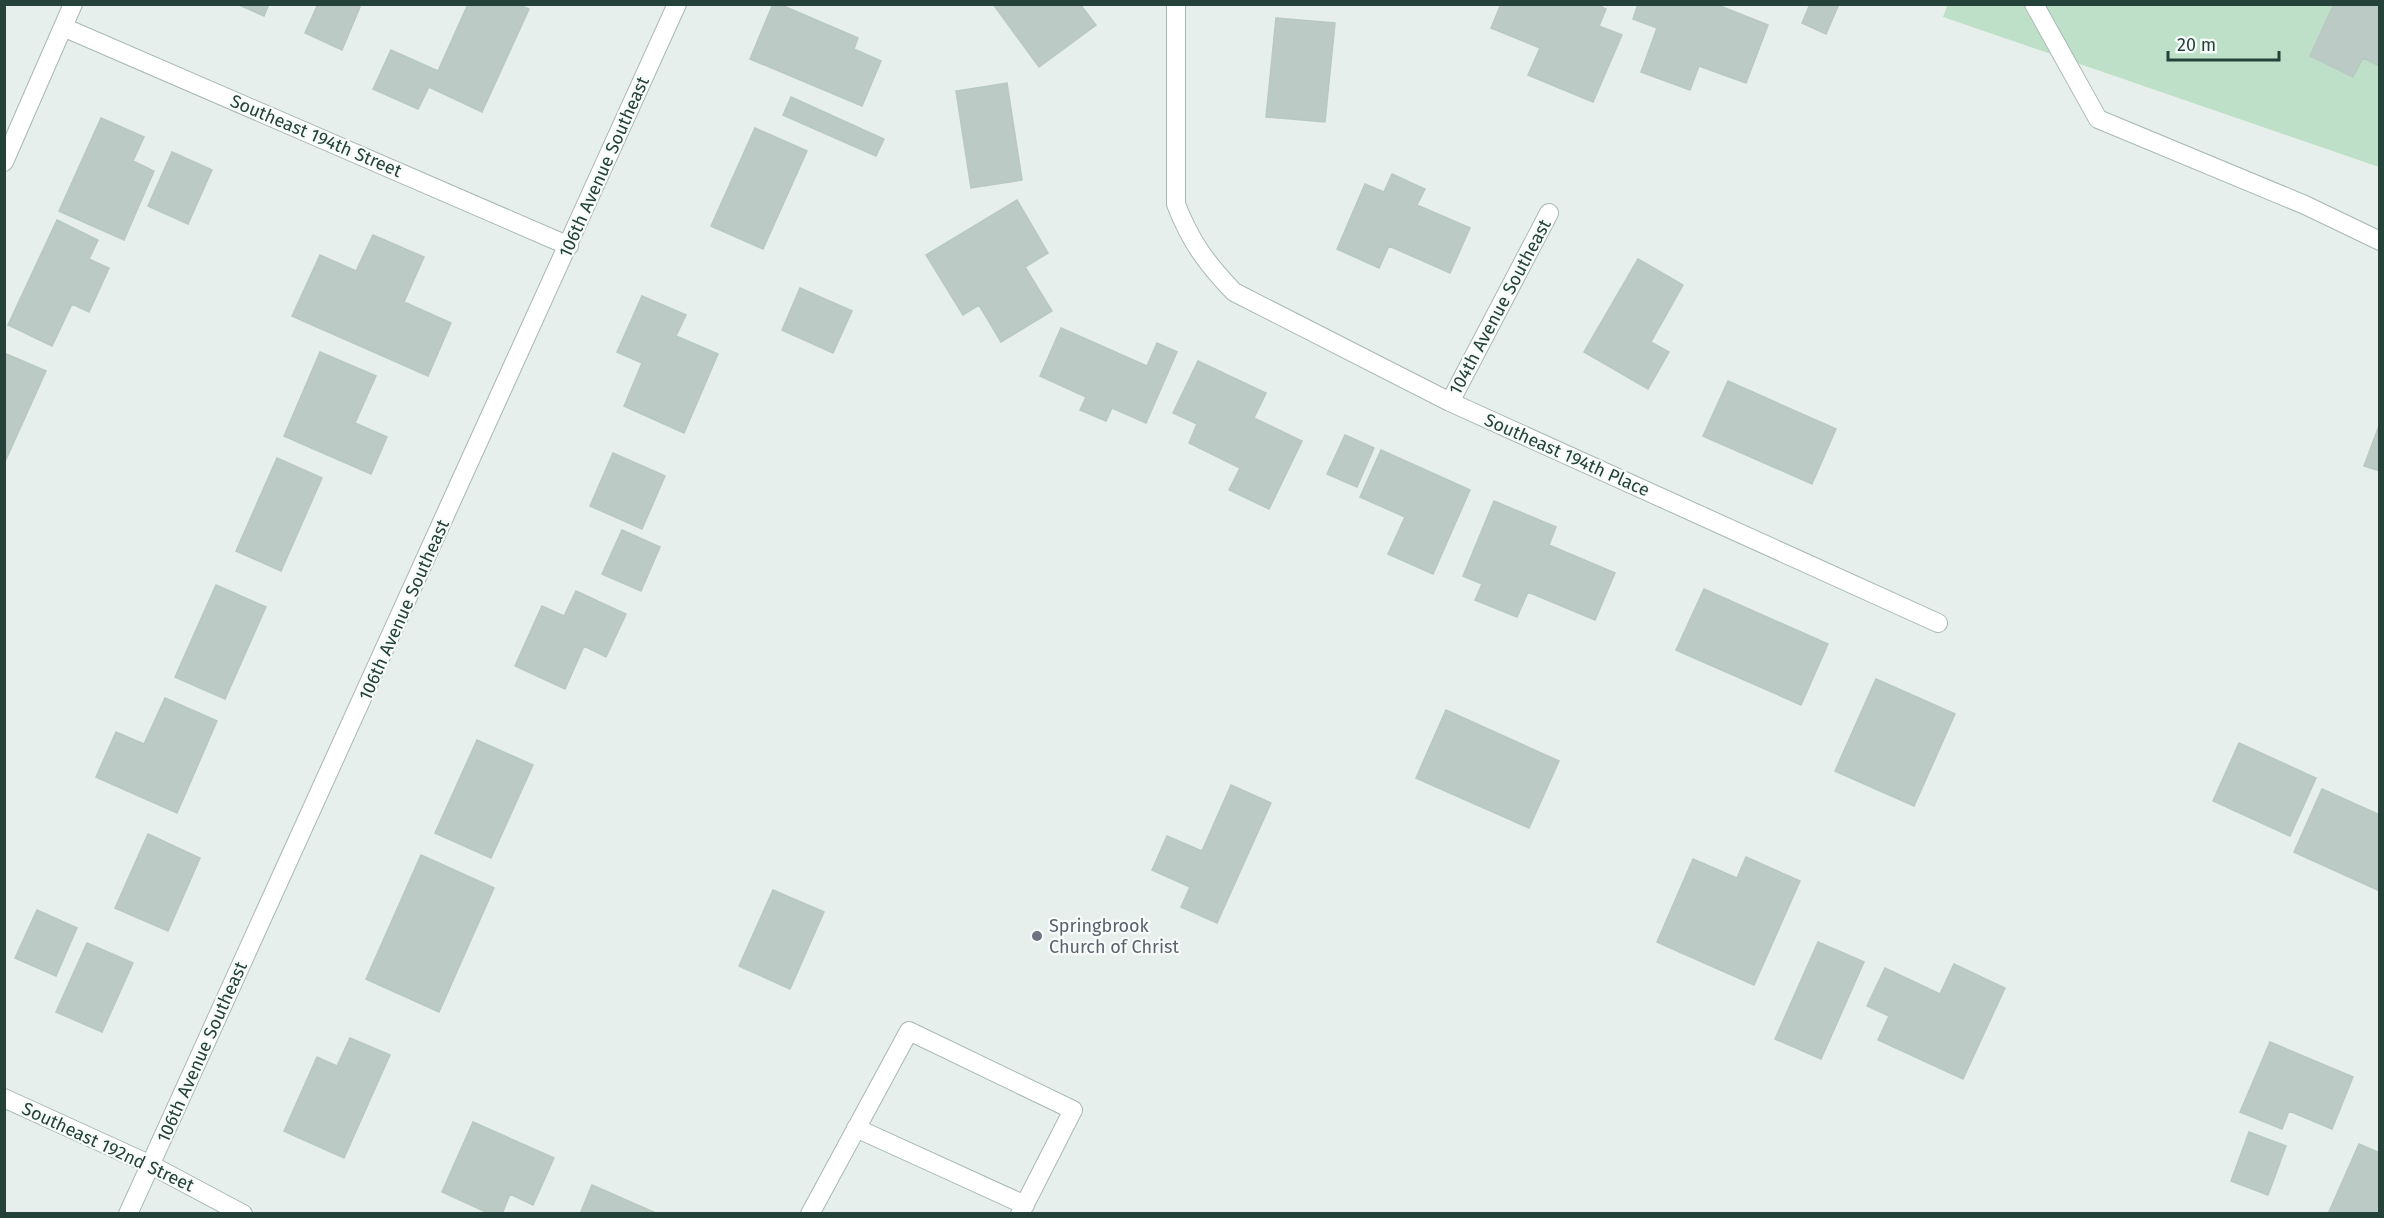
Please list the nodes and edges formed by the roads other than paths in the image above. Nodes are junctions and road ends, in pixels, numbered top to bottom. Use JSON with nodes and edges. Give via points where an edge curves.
{"nodes":[{"id":1,"x":73,"y":4,"type":"edge"},
{"id":2,"x":677,"y":4,"type":"edge"},
{"id":3,"x":1176,"y":4,"type":"edge"},
{"id":4,"x":2034,"y":4,"type":"edge"},
{"id":5,"x":63,"y":27,"type":"junction"},
{"id":6,"x":4,"y":162,"type":"edge"},
{"id":7,"x":1549,"y":213,"type":"dead end"},
{"id":8,"x":2379,"y":241,"type":"edge"},
{"id":9,"x":570,"y":246,"type":"junction"},
{"id":10,"x":1450,"y":402,"type":"junction"},
{"id":11,"x":1938,"y":623,"type":"dead end"},
{"id":12,"x":4,"y":1098,"type":"edge"},
{"id":13,"x":856,"y":1128,"type":"junction"},
{"id":14,"x":151,"y":1165,"type":"junction"},
{"id":15,"x":1022,"y":1209,"type":"edge"},
{"id":16,"x":128,"y":1214,"type":"edge"},
{"id":17,"x":243,"y":1214,"type":"edge"},
{"id":18,"x":810,"y":1214,"type":"edge"}],
"edges":[{"from":1,"to":5,"type":"street"},
{"from":2,"to":9,"type":"street","name":"106th Avenue Southeast"},
{"from":3,"to":10,"type":"street","name":"Southeast 194th Place","via":[[1176,204],[1187,234],[1234,292]]},
{"from":4,"to":8,"type":"street","via":[[2098,119],[2305,205]]},
{"from":5,"to":6,"type":"street"},
{"from":5,"to":9,"type":"street","name":"Southeast 194th Street"},
{"from":7,"to":10,"type":"street","name":"104th Avenue Southeast"},
{"from":9,"to":14,"type":"street","name":"106th Avenue Southeast"},
{"from":10,"to":11,"type":"street","name":"Southeast 194th Place"},
{"from":12,"to":14,"type":"street","name":"Southeast 192nd Street"},
{"from":13,"to":15,"type":"street"},
{"from":13,"to":15,"type":"street","via":[[909,1031],[1073,1110]]},
{"from":13,"to":18,"type":"street"},
{"from":14,"to":16,"type":"street","name":"106th Avenue Southeast"},
{"from":14,"to":17,"type":"street","name":"Southeast 192nd Street"}]}
